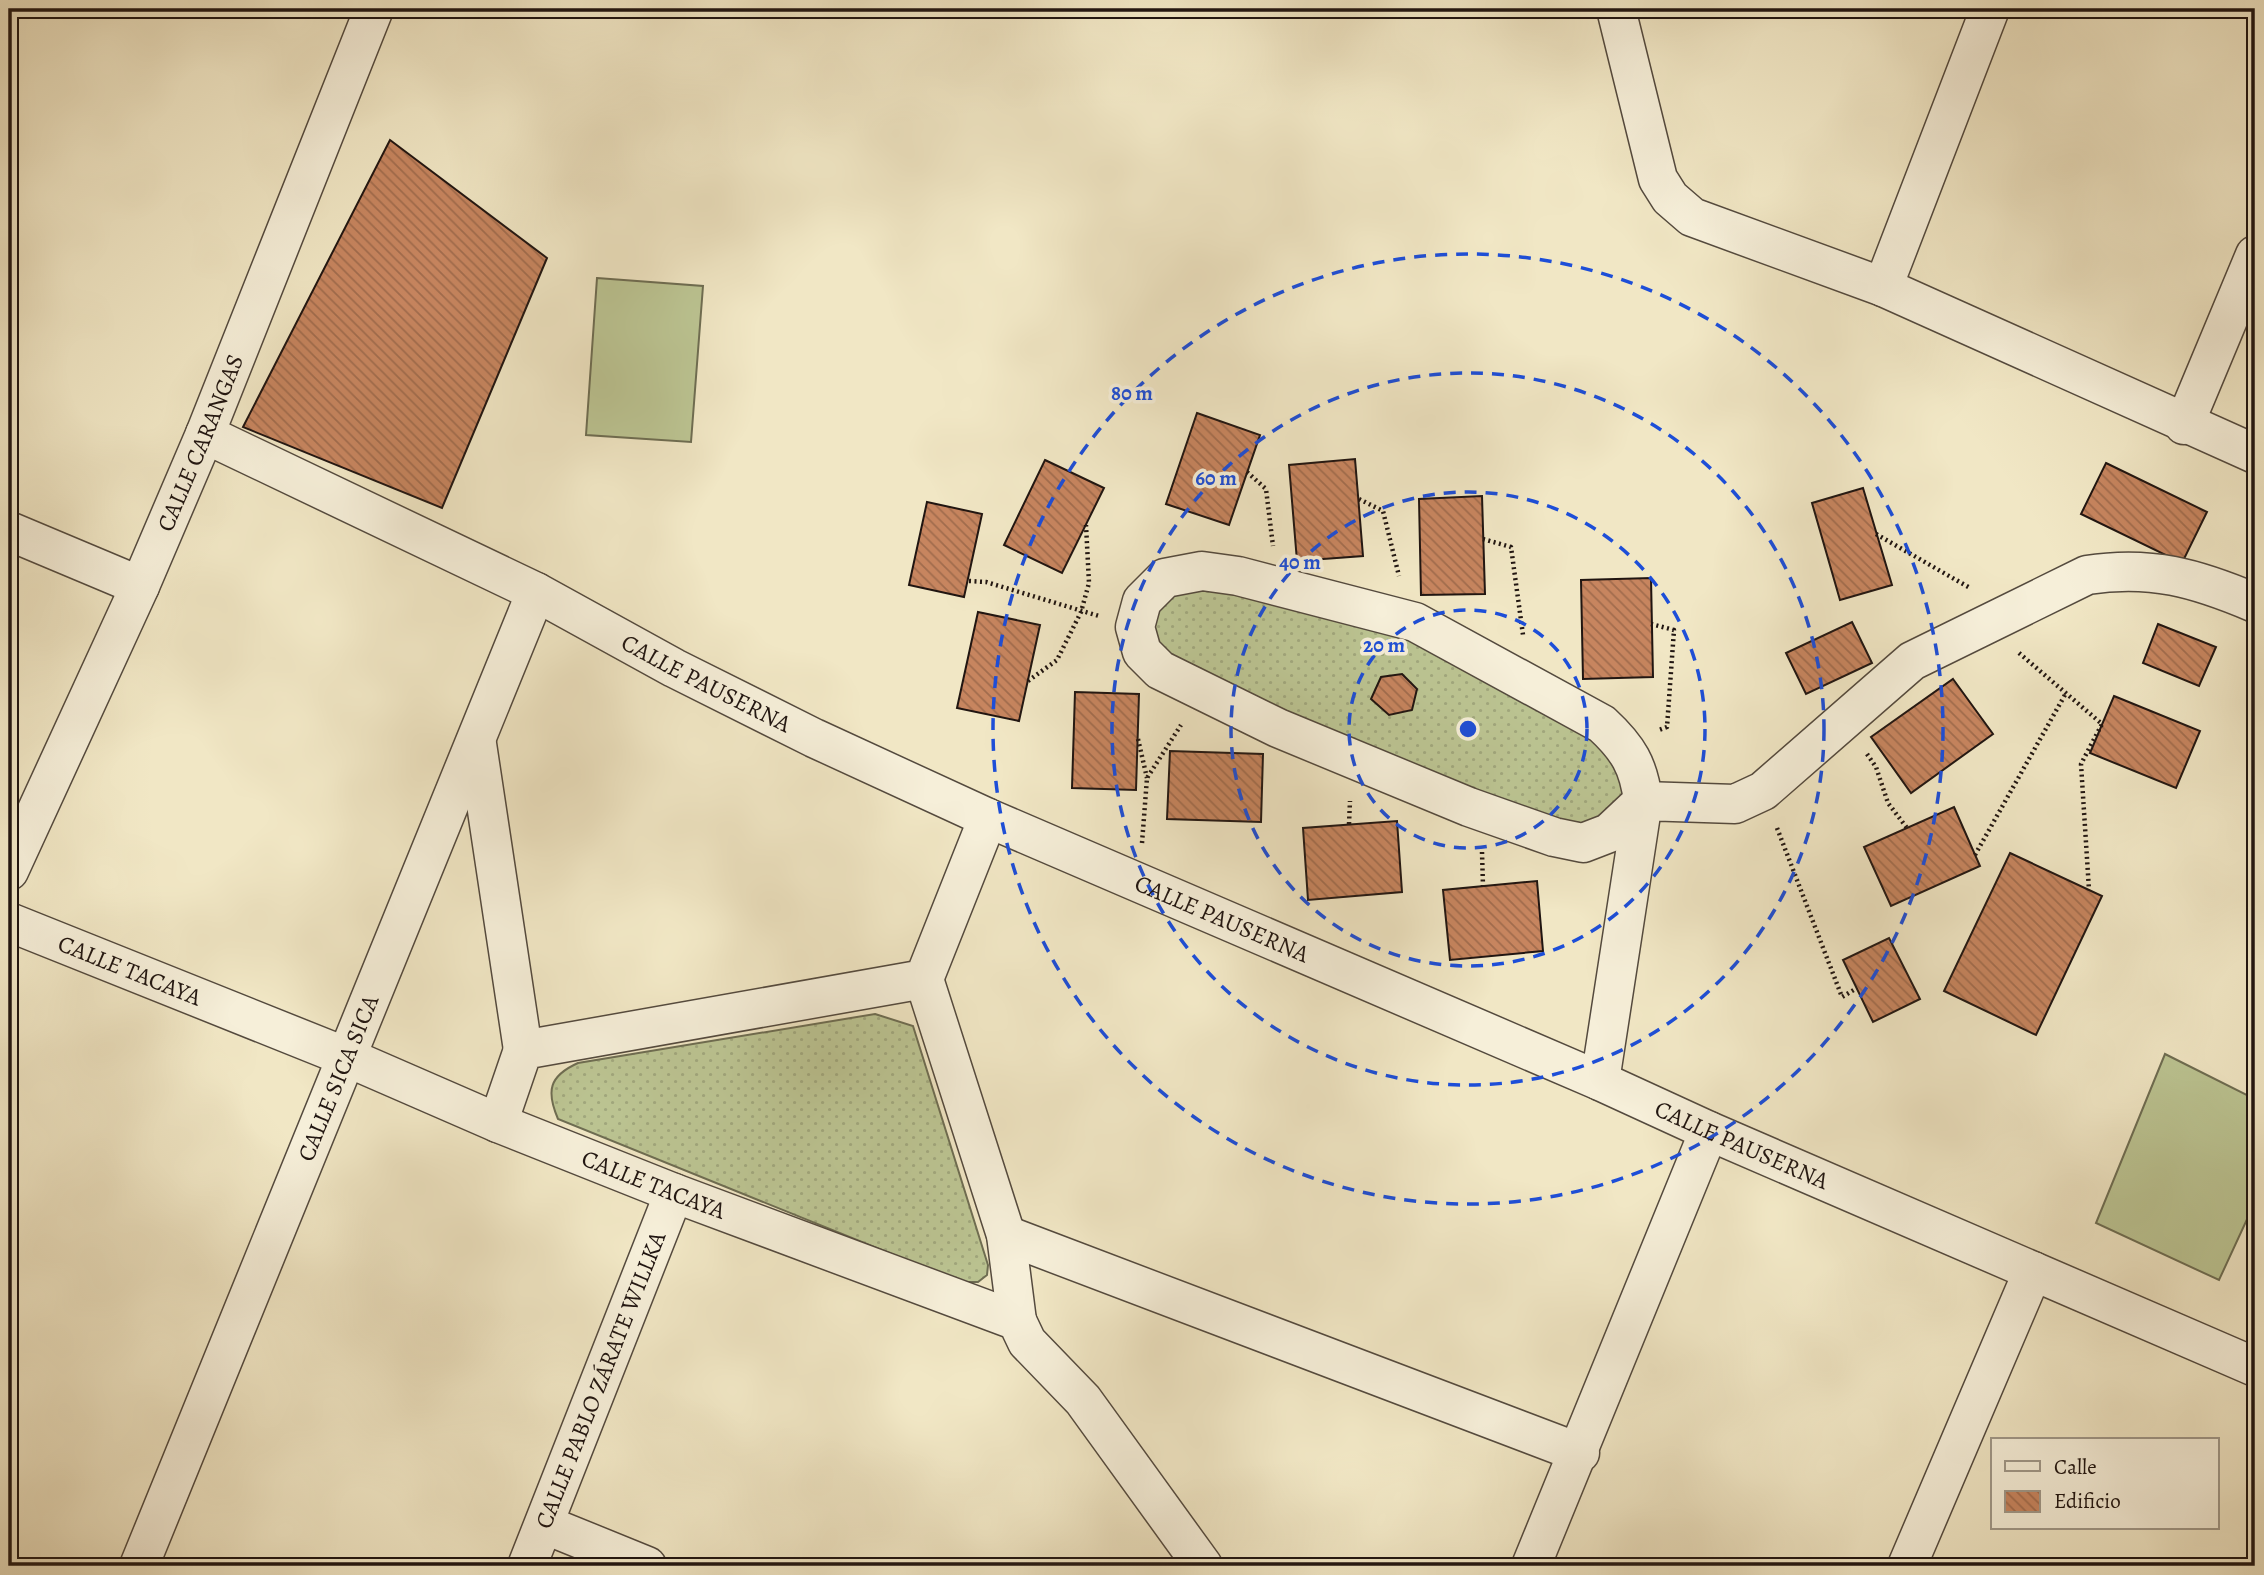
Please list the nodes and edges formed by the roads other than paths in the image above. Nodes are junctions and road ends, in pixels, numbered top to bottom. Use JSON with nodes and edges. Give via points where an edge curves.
{"nodes":[{"id":1,"x":374,"y":9,"type":"edge"},
{"id":2,"x":1616,"y":9,"type":"edge"},
{"id":3,"x":1990,"y":9,"type":"edge"},
{"id":4,"x":2255,"y":255,"type":"edge"},
{"id":5,"x":1883,"y":287,"type":"junction"},
{"id":6,"x":2184,"y":425,"type":"junction"},
{"id":7,"x":205,"y":434,"type":"junction"},
{"id":8,"x":2255,"y":454,"type":"edge"},
{"id":9,"x":9,"y":531,"type":"edge"},
{"id":10,"x":140,"y":586,"type":"junction"},
{"id":11,"x":537,"y":592,"type":"junction"},
{"id":12,"x":2255,"y":603,"type":"edge"},
{"id":13,"x":477,"y":743,"type":"junction"},
{"id":14,"x":1643,"y":801,"type":"junction"},
{"id":15,"x":988,"y":818,"type":"junction"},
{"id":16,"x":9,"y":871,"type":"edge"},
{"id":17,"x":9,"y":922,"type":"edge"},
{"id":18,"x":924,"y":979,"type":"junction"},
{"id":19,"x":523,"y":1050,"type":"junction"},
{"id":20,"x":344,"y":1056,"type":"junction"},
{"id":21,"x":1601,"y":1081,"type":"junction"},
{"id":22,"x":498,"y":1123,"type":"junction"},
{"id":23,"x":1709,"y":1131,"type":"junction"},
{"id":24,"x":674,"y":1193,"type":"junction"},
{"id":25,"x":1006,"y":1235,"type":"junction"},
{"id":26,"x":2033,"y":1271,"type":"junction"},
{"id":27,"x":1017,"y":1321,"type":"junction"},
{"id":28,"x":2255,"y":1367,"type":"edge"},
{"id":29,"x":1580,"y":1453,"type":"junction"},
{"id":30,"x":546,"y":1525,"type":"junction"},
{"id":31,"x":139,"y":1566,"type":"edge"},
{"id":32,"x":527,"y":1566,"type":"edge"},
{"id":33,"x":647,"y":1566,"type":"edge"},
{"id":34,"x":1203,"y":1566,"type":"edge"},
{"id":35,"x":1531,"y":1566,"type":"edge"},
{"id":36,"x":1908,"y":1566,"type":"edge"}],
"edges":[{"from":1,"to":7,"type":"street","name":"CALLE CARANGAS"},
{"from":2,"to":5,"type":"street","via":[[1658,178],[1670,198],[1692,216]]},
{"from":3,"to":5,"type":"street"},
{"from":4,"to":6,"type":"street"},
{"from":5,"to":6,"type":"street"},
{"from":6,"to":8,"type":"street"},
{"from":7,"to":10,"type":"street","name":"CALLE CARANGAS"},
{"from":7,"to":11,"type":"street","name":"CALLE PAUSERNA"},
{"from":9,"to":10,"type":"street"},
{"from":10,"to":16,"type":"street","name":"CALLE CARANGAS"},
{"from":11,"to":13,"type":"street","name":"CALLE SICA SICA"},
{"from":11,"to":15,"type":"street","name":"CALLE PAUSERNA","via":[[674,668]]},
{"from":12,"to":14,"type":"street","via":[[2211,584],[2157,571],[2087,575],[1912,660],[1763,791],[1735,804]]},
{"from":13,"to":19,"type":"street"},
{"from":13,"to":20,"type":"street","name":"CALLE SICA SICA"},
{"from":14,"to":14,"type":"street","via":[[1609,833],[1583,843],[1469,807],[1278,729],[1160,670],[1142,652],[1135,625],[1142,601],[1165,578],[1202,571],[1410,620],[1602,724],[1625,744]]},
{"from":14,"to":21,"type":"street"},
{"from":15,"to":18,"type":"street"},
{"from":15,"to":21,"type":"street","name":"CALLE PAUSERNA"},
{"from":17,"to":20,"type":"street","name":"CALLE TACAYA"},
{"from":18,"to":19,"type":"street"},
{"from":18,"to":25,"type":"street"},
{"from":19,"to":22,"type":"street"},
{"from":20,"to":22,"type":"street","name":"CALLE TACAYA"},
{"from":20,"to":31,"type":"street","name":"CALLE SICA SICA"},
{"from":21,"to":23,"type":"street","name":"CALLE PAUSERNA"},
{"from":22,"to":24,"type":"street","name":"CALLE TACAYA"},
{"from":23,"to":26,"type":"street","name":"CALLE PAUSERNA"},
{"from":23,"to":29,"type":"street"},
{"from":24,"to":27,"type":"street","name":"CALLE TACAYA"},
{"from":24,"to":30,"type":"street","name":"CALLE PABLO ZÁRATE WILLKA"},
{"from":25,"to":27,"type":"street"},
{"from":25,"to":29,"type":"street"},
{"from":26,"to":28,"type":"street","name":"CALLE PAUSERNA"},
{"from":26,"to":36,"type":"street"},
{"from":27,"to":34,"type":"street","via":[[1027,1342],[1083,1400]]},
{"from":29,"to":35,"type":"street"},
{"from":30,"to":32,"type":"street","name":"CALLE PABLO ZÁRATE WILLKA"},
{"from":30,"to":33,"type":"street"}]}
